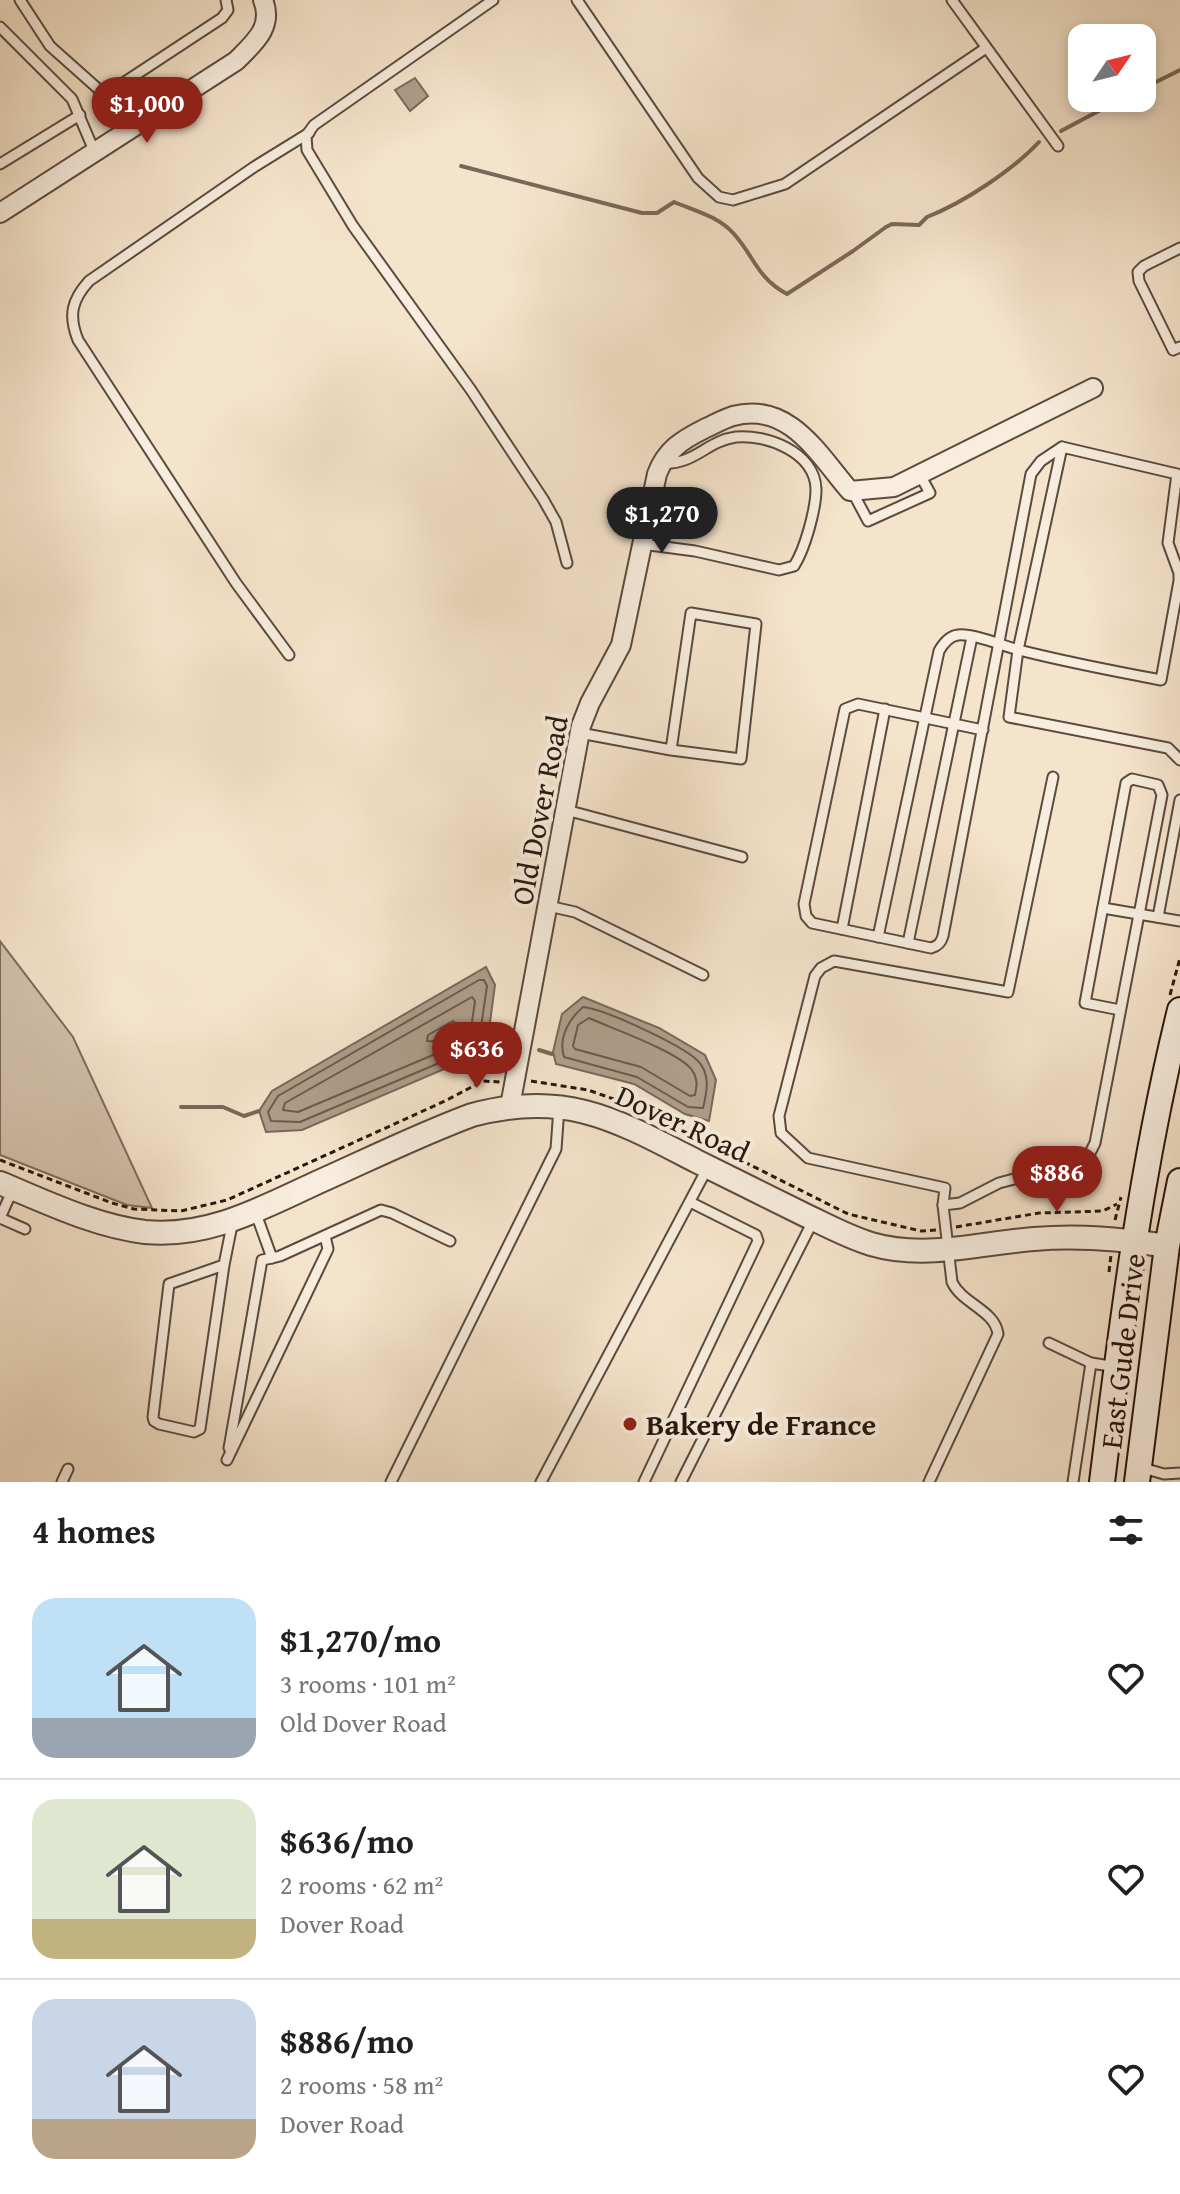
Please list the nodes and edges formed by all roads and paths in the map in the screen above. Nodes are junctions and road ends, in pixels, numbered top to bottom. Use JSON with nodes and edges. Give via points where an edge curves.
{"nodes":[{"id":1,"x":20,"y":0,"type":"edge"},
{"id":2,"x":226,"y":0,"type":"edge"},
{"id":3,"x":263,"y":0,"type":"edge"},
{"id":4,"x":472,"y":0,"type":"edge"},
{"id":5,"x":493,"y":0,"type":"edge"},
{"id":6,"x":577,"y":0,"type":"edge"},
{"id":7,"x":952,"y":0,"type":"edge"},
{"id":8,"x":479,"y":10,"type":"junction"},
{"id":9,"x":0,"y":27,"type":"edge"},
{"id":10,"x":986,"y":48,"type":"junction"},
{"id":11,"x":105,"y":95,"type":"junction"},
{"id":12,"x":80,"y":115,"type":"junction"},
{"id":13,"x":129,"y":132,"type":"junction"},
{"id":14,"x":309,"y":133,"type":"junction"},
{"id":15,"x":1058,"y":146,"type":"dead end"},
{"id":16,"x":95,"y":153,"type":"junction"},
{"id":17,"x":0,"y":164,"type":"edge"},
{"id":18,"x":0,"y":213,"type":"edge"},
{"id":19,"x":1180,"y":248,"type":"edge"},
{"id":20,"x":1180,"y":347,"type":"edge"},
{"id":21,"x":1093,"y":388,"type":"dead end"},
{"id":22,"x":1062,"y":447,"type":"junction"},
{"id":23,"x":661,"y":463,"type":"junction"},
{"id":24,"x":920,"y":475,"type":"junction"},
{"id":25,"x":852,"y":491,"type":"junction"},
{"id":26,"x":642,"y":544,"type":"junction"},
{"id":27,"x":567,"y":563,"type":"dead end"},
{"id":28,"x":972,"y":637,"type":"junction"},
{"id":29,"x":999,"y":645,"type":"junction"},
{"id":30,"x":1018,"y":650,"type":"junction"},
{"id":31,"x":289,"y":655,"type":"dead end"},
{"id":32,"x":885,"y":709,"type":"junction"},
{"id":33,"x":924,"y":717,"type":"junction"},
{"id":34,"x":952,"y":723,"type":"junction"},
{"id":35,"x":983,"y":730,"type":"junction"},
{"id":36,"x":580,"y":733,"type":"junction"},
{"id":37,"x":671,"y":750,"type":"junction"},
{"id":38,"x":1180,"y":760,"type":"edge"},
{"id":39,"x":1053,"y":777,"type":"dead end"},
{"id":40,"x":1180,"y":800,"type":"edge"},
{"id":41,"x":566,"y":810,"type":"junction"},
{"id":42,"x":742,"y":857,"type":"dead end"},
{"id":43,"x":548,"y":906,"type":"junction"},
{"id":44,"x":1103,"y":908,"type":"junction"},
{"id":45,"x":1139,"y":914,"type":"junction"},
{"id":46,"x":1158,"y":917,"type":"junction"},
{"id":47,"x":1180,"y":921,"type":"edge"},
{"id":48,"x":842,"y":929,"type":"junction"},
{"id":49,"x":878,"y":937,"type":"junction"},
{"id":50,"x":908,"y":943,"type":"junction"},
{"id":51,"x":703,"y":975,"type":"dead end"},
{"id":52,"x":1120,"y":1010,"type":"junction"},
{"id":53,"x":1180,"y":1010,"type":"edge"},
{"id":54,"x":510,"y":1106,"type":"junction"},
{"id":55,"x":559,"y":1106,"type":"junction"},
{"id":56,"x":708,"y":1167,"type":"junction"},
{"id":57,"x":1180,"y":1181,"type":"edge"},
{"id":58,"x":6,"y":1186,"type":"edge"},
{"id":59,"x":690,"y":1202,"type":"junction"},
{"id":60,"x":943,"y":1205,"type":"junction"},
{"id":61,"x":255,"y":1211,"type":"junction"},
{"id":62,"x":0,"y":1218,"type":"edge"},
{"id":63,"x":814,"y":1219,"type":"junction"},
{"id":64,"x":233,"y":1220,"type":"junction"},
{"id":65,"x":25,"y":1229,"type":"dead end"},
{"id":66,"x":325,"y":1236,"type":"junction"},
{"id":67,"x":1133,"y":1240,"type":"junction"},
{"id":68,"x":450,"y":1241,"type":"dead end"},
{"id":69,"x":1173,"y":1248,"type":"edge"},
{"id":70,"x":946,"y":1250,"type":"junction"},
{"id":71,"x":272,"y":1258,"type":"junction"},
{"id":72,"x":224,"y":1265,"type":"junction"},
{"id":73,"x":1049,"y":1343,"type":"dead end"},
{"id":74,"x":1091,"y":1363,"type":"junction"},
{"id":75,"x":1117,"y":1367,"type":"junction"},
{"id":76,"x":68,"y":1469,"type":"dead end"},
{"id":77,"x":1180,"y":1473,"type":"edge"},
{"id":78,"x":1138,"y":1475,"type":"edge"},
{"id":79,"x":62,"y":1482,"type":"edge"},
{"id":80,"x":391,"y":1482,"type":"edge"},
{"id":81,"x":541,"y":1482,"type":"edge"},
{"id":82,"x":644,"y":1482,"type":"edge"},
{"id":83,"x":681,"y":1482,"type":"edge"},
{"id":84,"x":929,"y":1482,"type":"edge"},
{"id":85,"x":1073,"y":1482,"type":"edge"},
{"id":86,"x":1102,"y":1482,"type":"edge"}],
"edges":[{"from":1,"to":11,"type":"lane","via":[[50,46]]},
{"from":2,"to":11,"type":"lane","via":[[228,10],[222,18]]},
{"from":3,"to":13,"type":"street","via":[[267,24],[236,61]]},
{"from":4,"to":8,"type":"lane"},
{"from":5,"to":8,"type":"lane"},
{"from":6,"to":10,"type":"lane","via":[[698,178],[719,197],[733,200],[785,184]]},
{"from":7,"to":10,"type":"lane"},
{"from":8,"to":14,"type":"lane"},
{"from":9,"to":12,"type":"lane","via":[[72,99]]},
{"from":10,"to":15,"type":"lane"},
{"from":11,"to":13,"type":"lane"},
{"from":12,"to":16,"type":"lane"},
{"from":12,"to":17,"type":"lane"},
{"from":13,"to":16,"type":"street"},
{"from":14,"to":27,"type":"lane","via":[[307,150],[353,226],[550,510]]},
{"from":14,"to":31,"type":"lane","via":[[89,281],[77,294],[71,322],[236,583]]},
{"from":16,"to":18,"type":"street"},
{"from":19,"to":20,"type":"lane","via":[[1138,272],[1173,350]]},
{"from":21,"to":24,"type":"street"},
{"from":22,"to":29,"type":"lane","via":[[1031,474]]},
{"from":22,"to":30,"type":"lane"},
{"from":22,"to":30,"type":"lane","via":[[1177,474],[1168,543],[1179,581],[1161,680]]},
{"from":23,"to":25,"type":"street","via":[[681,440],[732,416],[765,413],[794,426]]},
{"from":23,"to":26,"type":"street","name":"Old Dover Road"},
{"from":23,"to":26,"type":"lane","via":[[676,464],[733,437],[760,436],[800,456],[816,486],[813,506],[801,554],[794,566],[779,570]]},
{"from":24,"to":25,"type":"street","via":[[894,487]]},
{"from":24,"to":25,"type":"lane","via":[[930,493],[868,521]]},
{"from":26,"to":36,"type":"street","name":"Old Dover Road","via":[[621,645]]},
{"from":28,"to":29,"type":"lane"},
{"from":28,"to":33,"type":"lane","via":[[957,635],[939,651]]},
{"from":28,"to":34,"type":"lane"},
{"from":29,"to":30,"type":"lane"},
{"from":29,"to":35,"type":"lane"},
{"from":30,"to":38,"type":"lane","via":[[1009,717],[1168,748]]},
{"from":32,"to":33,"type":"lane"},
{"from":32,"to":48,"type":"lane"},
{"from":32,"to":48,"type":"lane","via":[[858,704],[845,709],[804,904],[812,923]]},
{"from":33,"to":34,"type":"lane"},
{"from":33,"to":49,"type":"lane"},
{"from":34,"to":35,"type":"lane"},
{"from":34,"to":50,"type":"lane"},
{"from":35,"to":50,"type":"lane","via":[[942,941],[931,948]]},
{"from":36,"to":37,"type":"lane"},
{"from":36,"to":41,"type":"street","name":"Old Dover Road"},
{"from":37,"to":37,"type":"lane","via":[[741,759],[756,624],[691,613]]},
{"from":39,"to":60,"type":"lane","via":[[1008,992],[834,961],[815,976],[786,1088],[781,1133],[808,1158],[945,1188]]},
{"from":40,"to":46,"type":"lane"},
{"from":41,"to":42,"type":"lane"},
{"from":41,"to":43,"type":"street","name":"Old Dover Road"},
{"from":43,"to":51,"type":"lane","via":[[575,912]]},
{"from":43,"to":54,"type":"street","name":"Old Dover Road"},
{"from":44,"to":45,"type":"lane"},
{"from":44,"to":45,"type":"lane","via":[[1126,783],[1132,779],[1158,785],[1162,795]]},
{"from":44,"to":52,"type":"lane","via":[[1085,1003]]},
{"from":45,"to":46,"type":"lane"},
{"from":45,"to":52,"type":"lane"},
{"from":46,"to":47,"type":"lane"},
{"from":48,"to":49,"type":"lane"},
{"from":49,"to":50,"type":"lane"},
{"from":52,"to":60,"type":"lane","via":[[1088,1157]]},
{"from":53,"to":67,"type":"main road","name":"East Gude Drive"},
{"from":54,"to":55,"type":"street","name":"Dover Road"},
{"from":54,"to":61,"type":"street","name":"Dover Road","via":[[456,1121]]},
{"from":55,"to":56,"type":"street","name":"Dover Road","via":[[616,1121]]},
{"from":55,"to":80,"type":"lane","via":[[556,1149]]},
{"from":56,"to":59,"type":"lane"},
{"from":56,"to":63,"type":"street","name":"Dover Road"},
{"from":57,"to":69,"type":"main road","name":"East Gude Drive"},
{"from":58,"to":62,"type":"lane"},
{"from":58,"to":64,"type":"street","name":"Dover Road","via":[[94,1220],[143,1231],[190,1231]]},
{"from":59,"to":81,"type":"lane"},
{"from":59,"to":82,"type":"lane","via":[[756,1235],[758,1241]]},
{"from":60,"to":70,"type":"lane"},
{"from":61,"to":64,"type":"street","name":"Dover Road"},
{"from":61,"to":71,"type":"lane"},
{"from":62,"to":65,"type":"lane"},
{"from":63,"to":70,"type":"street","name":"Dover Road","via":[[871,1244]]},
{"from":63,"to":83,"type":"lane"},
{"from":64,"to":72,"type":"lane"},
{"from":66,"to":68,"type":"lane","via":[[381,1210]]},
{"from":66,"to":71,"type":"lane"},
{"from":66,"to":71,"type":"lane","via":[[328,1249],[227,1460],[262,1260]]},
{"from":67,"to":69,"type":"street","name":"Dover Road"},
{"from":67,"to":70,"type":"street","name":"Dover Road","via":[[1059,1237]]},
{"from":67,"to":75,"type":"main road","name":"East Gude Drive"},
{"from":69,"to":78,"type":"main road","name":"East Gude Drive"},
{"from":70,"to":84,"type":"lane","via":[[956,1291],[994,1320],[998,1334]]},
{"from":72,"to":72,"type":"lane","via":[[200,1429],[159,1424],[153,1417],[169,1284]]},
{"from":73,"to":74,"type":"lane"},
{"from":74,"to":75,"type":"lane"},
{"from":74,"to":85,"type":"lane"},
{"from":75,"to":86,"type":"main road","name":"East Gude Drive"},
{"from":76,"to":79,"type":"lane"},
{"from":77,"to":78,"type":"lane"}]}
